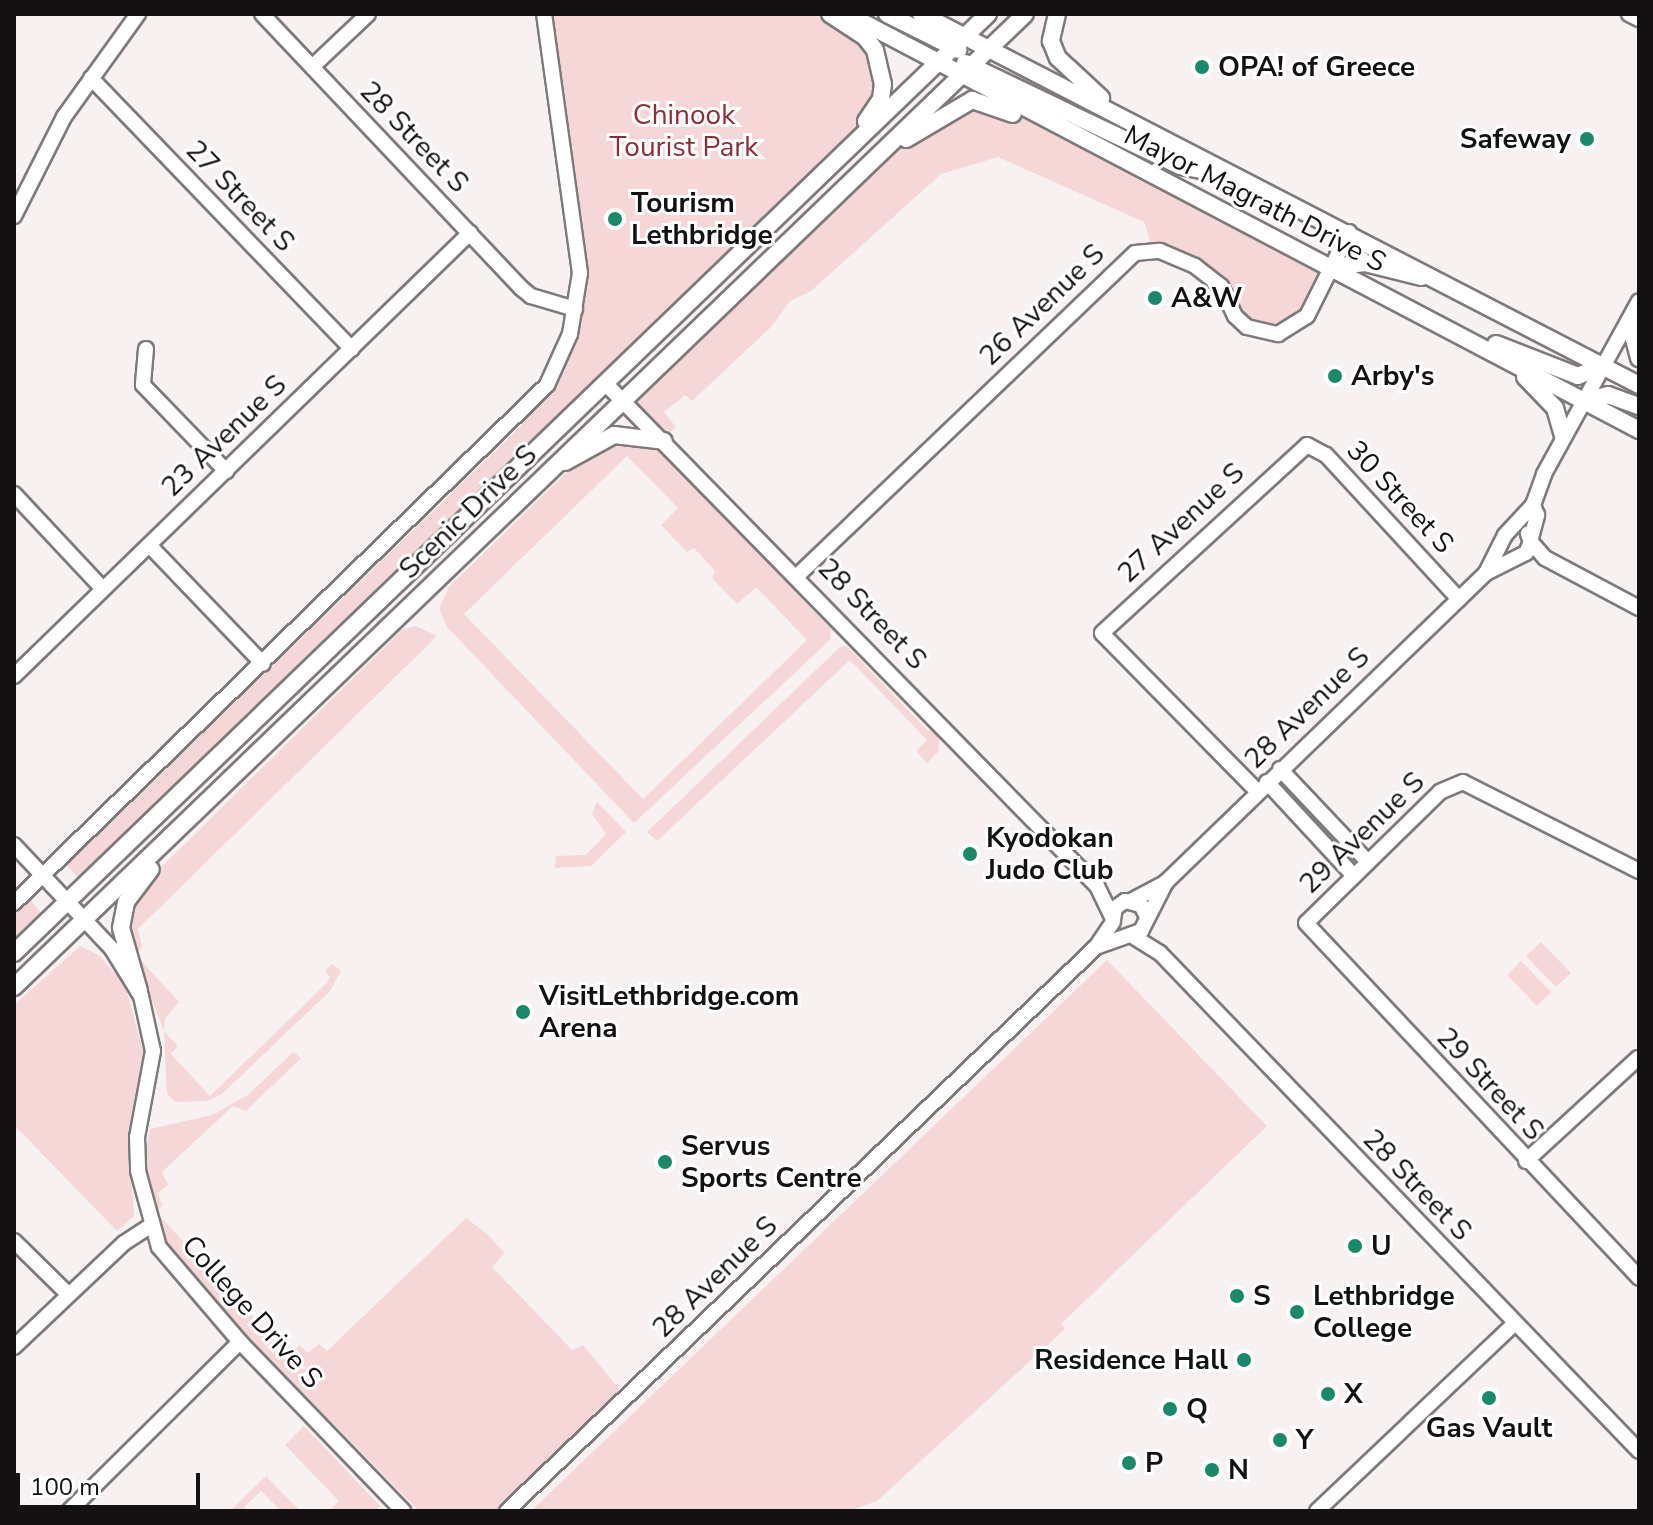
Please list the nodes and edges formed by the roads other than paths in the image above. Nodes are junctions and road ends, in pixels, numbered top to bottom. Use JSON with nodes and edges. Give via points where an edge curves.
{"nodes":[{"id":1,"x":138,"y":14,"type":"edge"},
{"id":2,"x":262,"y":14,"type":"edge"},
{"id":3,"x":368,"y":14,"type":"edge"},
{"id":4,"x":544,"y":14,"type":"edge"},
{"id":5,"x":830,"y":14,"type":"edge"},
{"id":6,"x":847,"y":14,"type":"edge"},
{"id":7,"x":887,"y":14,"type":"edge"},
{"id":8,"x":921,"y":14,"type":"edge"},
{"id":9,"x":988,"y":14,"type":"edge"},
{"id":10,"x":1025,"y":14,"type":"edge"},
{"id":11,"x":1057,"y":14,"type":"edge"},
{"id":12,"x":1629,"y":14,"type":"edge"},
{"id":13,"x":1639,"y":19,"type":"edge"},
{"id":14,"x":958,"y":43,"type":"junction"},
{"id":15,"x":988,"y":49,"type":"junction"},
{"id":16,"x":937,"y":63,"type":"junction"},
{"id":17,"x":312,"y":67,"type":"junction"},
{"id":18,"x":966,"y":70,"type":"junction"},
{"id":19,"x":91,"y":78,"type":"junction"},
{"id":20,"x":1134,"y":123,"type":"junction"},
{"id":21,"x":1113,"y":155,"type":"junction"},
{"id":22,"x":833,"y":163,"type":"junction"},
{"id":23,"x":1243,"y":178,"type":"junction"},
{"id":24,"x":14,"y":216,"type":"edge"},
{"id":25,"x":806,"y":222,"type":"junction"},
{"id":26,"x":1349,"y":232,"type":"junction"},
{"id":27,"x":470,"y":233,"type":"junction"},
{"id":28,"x":1333,"y":267,"type":"junction"},
{"id":29,"x":1445,"y":283,"type":"junction"},
{"id":30,"x":1639,"y":301,"type":"edge"},
{"id":31,"x":575,"y":309,"type":"junction"},
{"id":32,"x":1427,"y":317,"type":"junction"},
{"id":33,"x":1639,"y":318,"type":"edge"},
{"id":34,"x":1481,"y":346,"type":"junction"},
{"id":35,"x":146,"y":349,"type":"dead end"},
{"id":36,"x":352,"y":349,"type":"junction"},
{"id":37,"x":1639,"y":358,"type":"edge"},
{"id":38,"x":1602,"y":366,"type":"junction"},
{"id":39,"x":605,"y":383,"type":"junction"},
{"id":40,"x":1639,"y":385,"type":"edge"},
{"id":41,"x":621,"y":399,"type":"junction"},
{"id":42,"x":1583,"y":401,"type":"junction"},
{"id":43,"x":1639,"y":406,"type":"edge"},
{"id":44,"x":1639,"y":430,"type":"edge"},
{"id":45,"x":1563,"y":436,"type":"junction"},
{"id":46,"x":664,"y":441,"type":"junction"},
{"id":47,"x":1296,"y":450,"type":"joint"},
{"id":48,"x":226,"y":471,"type":"junction"},
{"id":49,"x":543,"y":475,"type":"junction"},
{"id":50,"x":14,"y":494,"type":"edge"},
{"id":51,"x":1533,"y":505,"type":"junction"},
{"id":52,"x":1517,"y":528,"type":"junction"},
{"id":53,"x":1504,"y":544,"type":"junction"},
{"id":54,"x":150,"y":546,"type":"junction"},
{"id":55,"x":1526,"y":547,"type":"junction"},
{"id":56,"x":1486,"y":573,"type":"junction"},
{"id":57,"x":798,"y":575,"type":"junction"},
{"id":58,"x":103,"y":589,"type":"junction"},
{"id":59,"x":1459,"y":599,"type":"junction"},
{"id":60,"x":1639,"y":608,"type":"edge"},
{"id":61,"x":263,"y":664,"type":"junction"},
{"id":62,"x":14,"y":676,"type":"edge"},
{"id":63,"x":262,"y":750,"type":"junction"},
{"id":64,"x":1280,"y":769,"type":"junction"},
{"id":65,"x":1262,"y":786,"type":"junction"},
{"id":66,"x":14,"y":845,"type":"edge"},
{"id":67,"x":1368,"y":862,"type":"junction"},
{"id":68,"x":1639,"y":871,"type":"edge"},
{"id":69,"x":43,"y":875,"type":"junction"},
{"id":70,"x":1354,"y":876,"type":"junction"},
{"id":71,"x":1166,"y":882,"type":"junction"},
{"id":72,"x":1097,"y":886,"type":"junction"},
{"id":73,"x":67,"y":901,"type":"junction"},
{"id":74,"x":1128,"y":901,"type":"junction"},
{"id":75,"x":14,"y":903,"type":"edge"},
{"id":76,"x":84,"y":919,"type":"junction"},
{"id":77,"x":1113,"y":919,"type":"junction"},
{"id":78,"x":1146,"y":920,"type":"junction"},
{"id":79,"x":1306,"y":923,"type":"joint"},
{"id":80,"x":1128,"y":935,"type":"junction"},
{"id":81,"x":1096,"y":947,"type":"junction"},
{"id":82,"x":14,"y":953,"type":"edge"},
{"id":83,"x":1160,"y":953,"type":"junction"},
{"id":84,"x":14,"y":987,"type":"edge"},
{"id":85,"x":139,"y":991,"type":"junction"},
{"id":86,"x":1638,"y":1058,"type":"edge"},
{"id":87,"x":1526,"y":1161,"type":"junction"},
{"id":88,"x":149,"y":1227,"type":"junction"},
{"id":89,"x":14,"y":1241,"type":"edge"},
{"id":90,"x":1639,"y":1278,"type":"edge"},
{"id":91,"x":68,"y":1294,"type":"junction"},
{"id":92,"x":1514,"y":1324,"type":"junction"},
{"id":93,"x":240,"y":1342,"type":"junction"},
{"id":94,"x":14,"y":1347,"type":"edge"},
{"id":95,"x":1639,"y":1451,"type":"edge"},
{"id":96,"x":69,"y":1511,"type":"edge"},
{"id":97,"x":403,"y":1511,"type":"edge"},
{"id":98,"x":507,"y":1511,"type":"edge"},
{"id":99,"x":1317,"y":1511,"type":"edge"}],
"edges":[{"from":1,"to":19,"type":"street"},
{"from":2,"to":17,"type":"street","name":"28 Street S"},
{"from":3,"to":17,"type":"street"},
{"from":4,"to":31,"type":"street","via":[[574,206],[580,273]]},
{"from":5,"to":22,"type":"main road","via":[[875,50],[883,84],[873,113]]},
{"from":6,"to":16,"type":"main road"},
{"from":7,"to":14,"type":"main road"},
{"from":8,"to":14,"type":"main road"},
{"from":9,"to":14,"type":"main road","name":"Scenic Drive S"},
{"from":10,"to":15,"type":"main road","name":"Scenic Drive S"},
{"from":11,"to":20,"type":"main road","via":[[1051,41],[1058,58]]},
{"from":12,"to":13,"type":"street"},
{"from":14,"to":15,"type":"main road"},
{"from":14,"to":16,"type":"main road","name":"Scenic Drive S"},
{"from":15,"to":18,"type":"main road","name":"Scenic Drive S"},
{"from":15,"to":20,"type":"main road","name":"Mayor Magrath Drive S"},
{"from":16,"to":18,"type":"main road","via":[[951,59]]},
{"from":16,"to":22,"type":"main road","name":"Scenic Drive S"},
{"from":17,"to":27,"type":"street","name":"28 Street S"},
{"from":18,"to":21,"type":"main road","name":"Mayor Magrath Drive S"},
{"from":18,"to":23,"type":"main road","via":[[1180,166]]},
{"from":18,"to":25,"type":"main road","name":"Scenic Drive S"},
{"from":19,"to":24,"type":"street","via":[[32,174]]},
{"from":19,"to":36,"type":"street","name":"27 Street S"},
{"from":20,"to":23,"type":"main road","name":"Mayor Magrath Drive S"},
{"from":21,"to":25,"type":"main road","via":[[972,100],[915,132]]},
{"from":21,"to":28,"type":"main road","name":"Mayor Magrath Drive S"},
{"from":22,"to":39,"type":"main road","name":"Scenic Drive S"},
{"from":23,"to":26,"type":"main road","name":"Mayor Magrath Drive S"},
{"from":25,"to":41,"type":"main road","name":"Scenic Drive S"},
{"from":26,"to":28,"type":"street","name":"26 Avenue S"},
{"from":26,"to":29,"type":"main road","name":"Mayor Magrath Drive S"},
{"from":27,"to":31,"type":"street","name":"28 Street S","via":[[531,296]]},
{"from":27,"to":36,"type":"street","name":"23 Avenue S"},
{"from":28,"to":29,"type":"main road","via":[[1365,263]]},
{"from":28,"to":32,"type":"main road","name":"Mayor Magrath Drive S"},
{"from":28,"to":57,"type":"street","name":"26 Avenue S","via":[[1307,316],[1293,328],[1263,333],[1235,316],[1210,275],[1173,254],[1135,253]]},
{"from":29,"to":38,"type":"main road","name":"Mayor Magrath Drive S"},
{"from":30,"to":38,"type":"street","name":"28 Avenue S"},
{"from":31,"to":61,"type":"street","name":"Scenic Drive S","via":[[560,361],[524,412]]},
{"from":32,"to":34,"type":"main road","name":"Mayor Magrath Drive S"},
{"from":32,"to":38,"type":"main road","via":[[1578,376]]},
{"from":33,"to":37,"type":"main road","via":[[1634,339]]},
{"from":34,"to":42,"type":"main road","name":"Mayor Magrath Drive S"},
{"from":34,"to":45,"type":"main road","via":[[1544,394]]},
{"from":35,"to":48,"type":"street","via":[[143,385]]},
{"from":36,"to":48,"type":"street","name":"23 Avenue S"},
{"from":38,"to":40,"type":"main road","name":"Mayor Magrath Drive S"},
{"from":38,"to":42,"type":"street","name":"28 Avenue S"},
{"from":39,"to":41,"type":"street","name":"28 Street S"},
{"from":39,"to":73,"type":"main road","name":"Scenic Drive S"},
{"from":41,"to":46,"type":"street","name":"28 Street S"},
{"from":41,"to":49,"type":"main road","name":"Scenic Drive S"},
{"from":42,"to":43,"type":"main road","via":[[1608,395]]},
{"from":42,"to":44,"type":"main road","name":"Mayor Magrath Drive S"},
{"from":42,"to":45,"type":"street","name":"28 Avenue S"},
{"from":45,"to":51,"type":"street","name":"28 Avenue S"},
{"from":46,"to":49,"type":"main road","via":[[608,437]]},
{"from":46,"to":57,"type":"street","name":"28 Street S"},
{"from":47,"to":59,"type":"street","name":"30 Street S","via":[[1307,445],[1326,455]]},
{"from":47,"to":65,"type":"street","name":"27 Avenue S","via":[[1102,633]]},
{"from":48,"to":54,"type":"street","name":"23 Avenue S"},
{"from":49,"to":63,"type":"main road","name":"Scenic Drive S"},
{"from":50,"to":58,"type":"street"},
{"from":51,"to":52,"type":"street","name":"28 Avenue S"},
{"from":51,"to":55,"type":"street","name":"28 Avenue S","via":[[1537,515]]},
{"from":52,"to":53,"type":"street","name":"28 Avenue S","via":[[1508,532]]},
{"from":52,"to":55,"type":"street"},
{"from":53,"to":55,"type":"street"},
{"from":53,"to":56,"type":"street","name":"28 Avenue S"},
{"from":54,"to":58,"type":"street","name":"23 Avenue S"},
{"from":54,"to":61,"type":"street"},
{"from":55,"to":56,"type":"street","name":"28 Avenue S"},
{"from":55,"to":60,"type":"street"},
{"from":56,"to":59,"type":"street","name":"28 Avenue S"},
{"from":57,"to":72,"type":"street","name":"28 Street S"},
{"from":58,"to":62,"type":"street","name":"23 Avenue S"},
{"from":59,"to":64,"type":"street","name":"28 Avenue S"},
{"from":61,"to":69,"type":"street","name":"Scenic Drive S"},
{"from":63,"to":76,"type":"main road","name":"Scenic Drive S"},
{"from":63,"to":85,"type":"main road","via":[[126,902],[121,928]]},
{"from":64,"to":65,"type":"street","name":"28 Avenue S"},
{"from":64,"to":67,"type":"street"},
{"from":65,"to":70,"type":"street"},
{"from":65,"to":71,"type":"street","name":"28 Avenue S"},
{"from":66,"to":69,"type":"street","name":"College Drive S"},
{"from":67,"to":68,"type":"street","name":"29 Avenue S","via":[[1455,783],[1470,782]]},
{"from":67,"to":70,"type":"street","name":"29 Avenue S"},
{"from":69,"to":73,"type":"street","name":"College Drive S"},
{"from":69,"to":75,"type":"street","name":"Scenic Drive S"},
{"from":70,"to":79,"type":"street","name":"29 Avenue S"},
{"from":71,"to":74,"type":"street"},
{"from":71,"to":78,"type":"street"},
{"from":72,"to":74,"type":"street"},
{"from":72,"to":77,"type":"street"},
{"from":73,"to":76,"type":"street","name":"College Drive S"},
{"from":73,"to":82,"type":"main road","name":"Scenic Drive S"},
{"from":74,"to":77,"type":"street"},
{"from":74,"to":78,"type":"street","via":[[1141,905]]},
{"from":76,"to":84,"type":"main road","name":"Scenic Drive S"},
{"from":76,"to":85,"type":"street","name":"College Drive S"},
{"from":77,"to":80,"type":"street"},
{"from":77,"to":81,"type":"street"},
{"from":78,"to":80,"type":"street"},
{"from":78,"to":83,"type":"street"},
{"from":79,"to":87,"type":"street","name":"29 Street S"},
{"from":80,"to":81,"type":"street"},
{"from":80,"to":83,"type":"street"},
{"from":81,"to":98,"type":"street","name":"28 Avenue S"},
{"from":83,"to":92,"type":"street","name":"28 Street S"},
{"from":85,"to":88,"type":"street","name":"College Drive S","via":[[153,1051],[137,1137]]},
{"from":86,"to":87,"type":"street"},
{"from":87,"to":90,"type":"street","name":"29 Street S"},
{"from":88,"to":91,"type":"street"},
{"from":88,"to":93,"type":"street","name":"College Drive S","via":[[173,1268]]},
{"from":89,"to":91,"type":"street"},
{"from":91,"to":94,"type":"street"},
{"from":92,"to":95,"type":"street","name":"28 Street S"},
{"from":92,"to":99,"type":"street"},
{"from":93,"to":96,"type":"street"},
{"from":93,"to":97,"type":"street","name":"College Drive S"}]}
